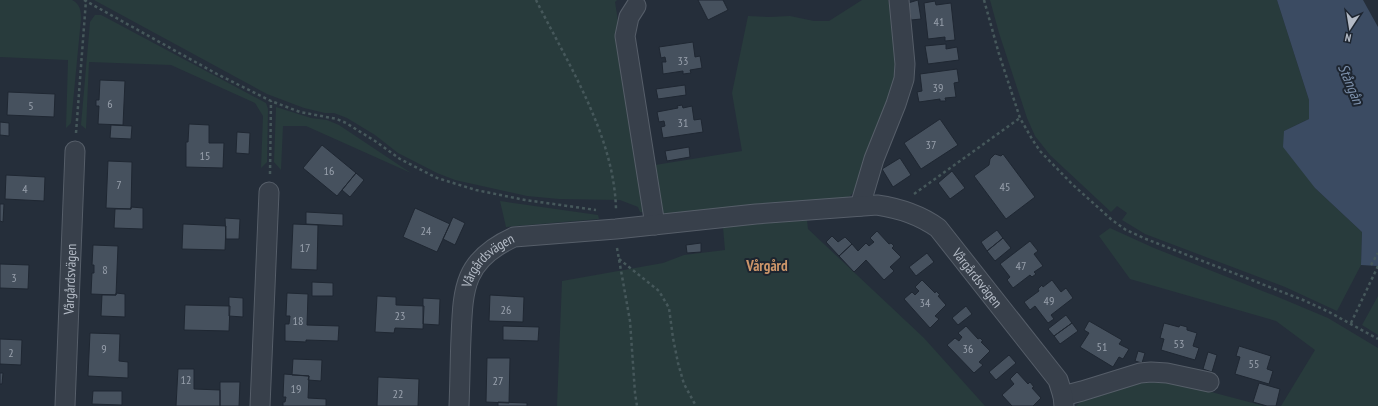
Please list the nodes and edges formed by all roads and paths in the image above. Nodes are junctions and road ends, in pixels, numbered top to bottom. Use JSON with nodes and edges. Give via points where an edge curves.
{"nodes":[{"id":1,"x":85,"y":0,"type":"edge"},
{"id":2,"x":536,"y":0,"type":"edge"},
{"id":3,"x":900,"y":0,"type":"edge"},
{"id":4,"x":984,"y":0,"type":"edge"},
{"id":5,"x":636,"y":6,"type":"dead end"},
{"id":6,"x":271,"y":101,"type":"junction"},
{"id":7,"x":1020,"y":118,"type":"junction"},
{"id":8,"x":75,"y":151,"type":"joint"},
{"id":9,"x":269,"y":192,"type":"joint"},
{"id":10,"x":860,"y":206,"type":"junction"},
{"id":11,"x":895,"y":208,"type":"junction"},
{"id":12,"x":655,"y":225,"type":"junction"},
{"id":13,"x":616,"y":229,"type":"junction"},
{"id":14,"x":1378,"y":253,"type":"edge"},
{"id":15,"x":1371,"y":265,"type":"dead end"},
{"id":16,"x":1378,"y":266,"type":"edge"},
{"id":17,"x":1350,"y":323,"type":"junction"},
{"id":18,"x":1378,"y":339,"type":"edge"},
{"id":19,"x":1209,"y":382,"type":"dead end"},
{"id":20,"x":1063,"y":401,"type":"edge"},
{"id":21,"x":65,"y":406,"type":"edge"},
{"id":22,"x":260,"y":406,"type":"edge"},
{"id":23,"x":459,"y":406,"type":"edge"},
{"id":24,"x":637,"y":406,"type":"edge"},
{"id":25,"x":696,"y":406,"type":"edge"}],
"edges":[{"from":1,"to":6,"type":"path","via":[[217,74]]},
{"from":1,"to":8,"type":"path"},
{"from":2,"to":13,"type":"path","via":[[599,129],[611,170]]},
{"from":3,"to":10,"type":"street","via":[[904,79],[874,159]]},
{"from":4,"to":7,"type":"path"},
{"from":5,"to":12,"type":"street","via":[[629,16],[625,36]]},
{"from":6,"to":9,"type":"path"},
{"from":6,"to":13,"type":"path","via":[[300,112],[337,119],[400,159],[437,178],[476,190],[525,200],[601,211]]},
{"from":7,"to":11,"type":"path"},
{"from":7,"to":17,"type":"path","via":[[1040,151],[1077,189],[1126,230],[1303,300]]},
{"from":8,"to":21,"type":"street","name":"Vårgårdsvägen"},
{"from":9,"to":22,"type":"street"},
{"from":10,"to":11,"type":"street","name":"Vårgårdsvägen"},
{"from":10,"to":12,"type":"street","name":"Vårgårdsvägen"},
{"from":11,"to":20,"type":"street","name":"Vårgårdsvägen","via":[[928,221],[938,228],[1058,380]]},
{"from":12,"to":13,"type":"street","name":"Vårgårdsvägen"},
{"from":13,"to":23,"type":"street","name":"Vårgårdsvägen","via":[[514,237],[489,251],[479,261],[464,294]]},
{"from":14,"to":15,"type":"path"},
{"from":16,"to":17,"type":"path"},
{"from":17,"to":18,"type":"path"},
{"from":19,"to":20,"type":"street","name":"Vårgårdsvägen","via":[[1167,373],[1140,373],[1082,391]]},
{"from":24,"to":25,"type":"path","via":[[630,321],[618,259],[659,291],[669,308],[678,363],[684,384]]}]}
